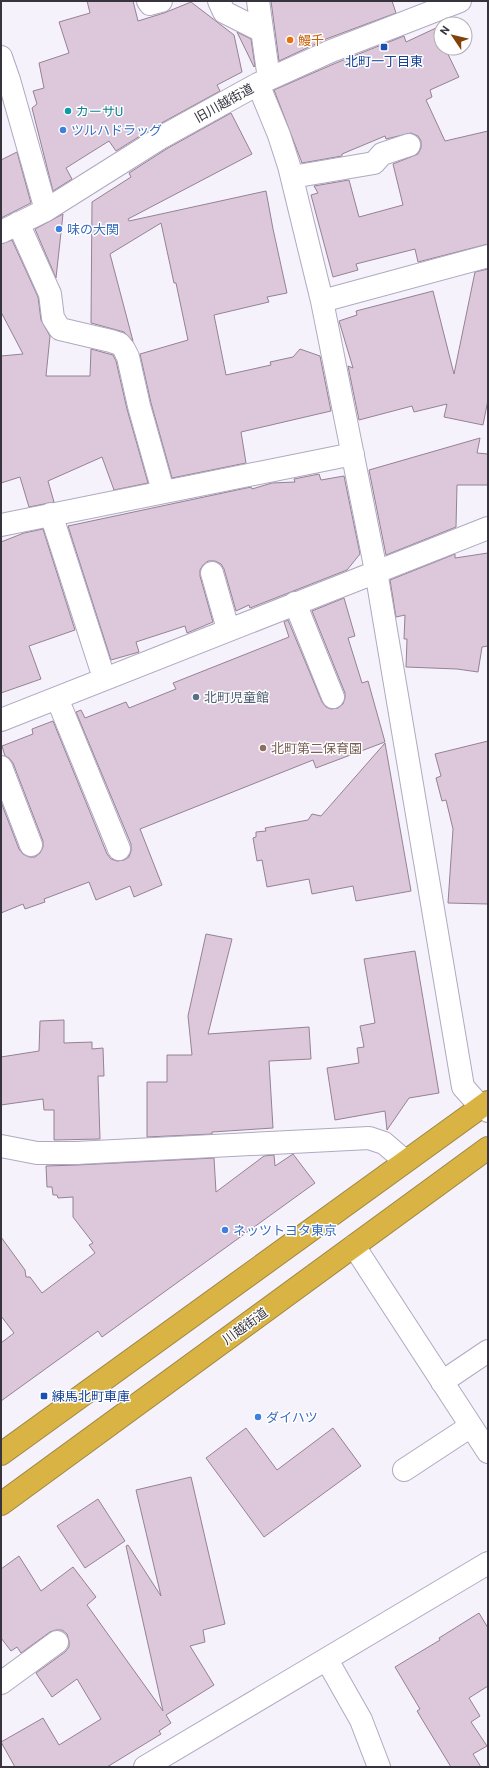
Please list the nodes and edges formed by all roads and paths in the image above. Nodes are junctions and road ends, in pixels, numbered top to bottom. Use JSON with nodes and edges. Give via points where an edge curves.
{"nodes":[{"id":1,"x":148,"y":1,"type":"edge"},
{"id":2,"x":161,"y":1,"type":"edge"},
{"id":3,"x":219,"y":1,"type":"edge"},
{"id":4,"x":258,"y":1,"type":"edge"},
{"id":5,"x":460,"y":1,"type":"edge"},
{"id":6,"x":262,"y":31,"type":"junction"},
{"id":7,"x":1,"y":57,"type":"edge"},
{"id":8,"x":264,"y":82,"type":"junction"},
{"id":9,"x":409,"y":145,"type":"dead end"},
{"id":10,"x":292,"y":177,"type":"junction"},
{"id":11,"x":46,"y":210,"type":"junction"},
{"id":12,"x":10,"y":228,"type":"edge"},
{"id":13,"x":488,"y":256,"type":"edge"},
{"id":14,"x":322,"y":302,"type":"junction"},
{"id":15,"x":353,"y":454,"type":"junction"},
{"id":16,"x":163,"y":492,"type":"junction"},
{"id":17,"x":51,"y":514,"type":"junction"},
{"id":18,"x":1,"y":525,"type":"edge"},
{"id":19,"x":488,"y":528,"type":"edge"},
{"id":20,"x":376,"y":571,"type":"junction"},
{"id":21,"x":212,"y":573,"type":"dead end"},
{"id":22,"x":295,"y":603,"type":"junction"},
{"id":23,"x":228,"y":629,"type":"junction"},
{"id":24,"x":104,"y":678,"type":"junction"},
{"id":25,"x":333,"y":697,"type":"dead end"},
{"id":26,"x":57,"y":698,"type":"junction"},
{"id":27,"x":1,"y":720,"type":"edge"},
{"id":28,"x":1,"y":767,"type":"edge"},
{"id":29,"x":31,"y":846,"type":"dead end"},
{"id":30,"x":118,"y":849,"type":"dead end"},
{"id":31,"x":486,"y":1107,"type":"edge"},
{"id":32,"x":1,"y":1146,"type":"edge"},
{"id":33,"x":488,"y":1148,"type":"edge"},
{"id":34,"x":405,"y":1161,"type":"junction"},
{"id":35,"x":354,"y":1246,"type":"junction"},
{"id":36,"x":488,"y":1351,"type":"edge"},
{"id":37,"x":442,"y":1382,"type":"junction"},
{"id":38,"x":471,"y":1426,"type":"junction"},
{"id":39,"x":488,"y":1452,"type":"edge"},
{"id":40,"x":1,"y":1454,"type":"edge"},
{"id":41,"x":404,"y":1470,"type":"dead end"},
{"id":42,"x":1,"y":1504,"type":"edge"},
{"id":43,"x":488,"y":1563,"type":"edge"},
{"id":44,"x":57,"y":1642,"type":"dead end"},
{"id":45,"x":327,"y":1660,"type":"junction"},
{"id":46,"x":1,"y":1682,"type":"edge"},
{"id":47,"x":144,"y":1767,"type":"edge"},
{"id":48,"x":378,"y":1767,"type":"edge"}],
"edges":[{"from":1,"to":2,"type":"street","via":[[152,4]]},
{"from":3,"to":6,"type":"street","via":[[224,12]]},
{"from":4,"to":6,"type":"street"},
{"from":5,"to":8,"type":"street","name":"旧川越街道","via":[[331,52]]},
{"from":6,"to":8,"type":"street"},
{"from":7,"to":11,"type":"street"},
{"from":8,"to":10,"type":"street"},
{"from":8,"to":11,"type":"street","name":"旧川越街道","via":[[162,137]]},
{"from":9,"to":10,"type":"street","via":[[382,154],[374,163]]},
{"from":10,"to":14,"type":"street"},
{"from":11,"to":12,"type":"street","name":"旧川越街道"},
{"from":12,"to":16,"type":"street","via":[[50,294],[53,318],[60,329],[111,341],[120,344],[124,349]]},
{"from":13,"to":14,"type":"street"},
{"from":14,"to":15,"type":"street"},
{"from":15,"to":16,"type":"street"},
{"from":15,"to":20,"type":"street"},
{"from":16,"to":17,"type":"street"},
{"from":17,"to":18,"type":"street"},
{"from":17,"to":24,"type":"street"},
{"from":19,"to":20,"type":"street"},
{"from":20,"to":22,"type":"street"},
{"from":20,"to":31,"type":"street","via":[[463,1087]]},
{"from":21,"to":23,"type":"street"},
{"from":22,"to":23,"type":"street"},
{"from":22,"to":25,"type":"street"},
{"from":23,"to":24,"type":"street"},
{"from":24,"to":26,"type":"street"},
{"from":26,"to":27,"type":"street"},
{"from":26,"to":30,"type":"street"},
{"from":28,"to":29,"type":"street"},
{"from":31,"to":34,"type":"highway"},
{"from":32,"to":34,"type":"street","via":[[37,1153],[76,1153],[369,1138],[384,1143]]},
{"from":33,"to":35,"type":"highway","name":"川越街道"},
{"from":34,"to":40,"type":"highway"},
{"from":35,"to":37,"type":"street"},
{"from":35,"to":42,"type":"highway","name":"川越街道"},
{"from":36,"to":37,"type":"street"},
{"from":37,"to":38,"type":"street"},
{"from":38,"to":39,"type":"street"},
{"from":38,"to":41,"type":"street"},
{"from":43,"to":45,"type":"street"},
{"from":44,"to":46,"type":"street"},
{"from":45,"to":47,"type":"street"},
{"from":45,"to":48,"type":"street","via":[[361,1720]]}]}
